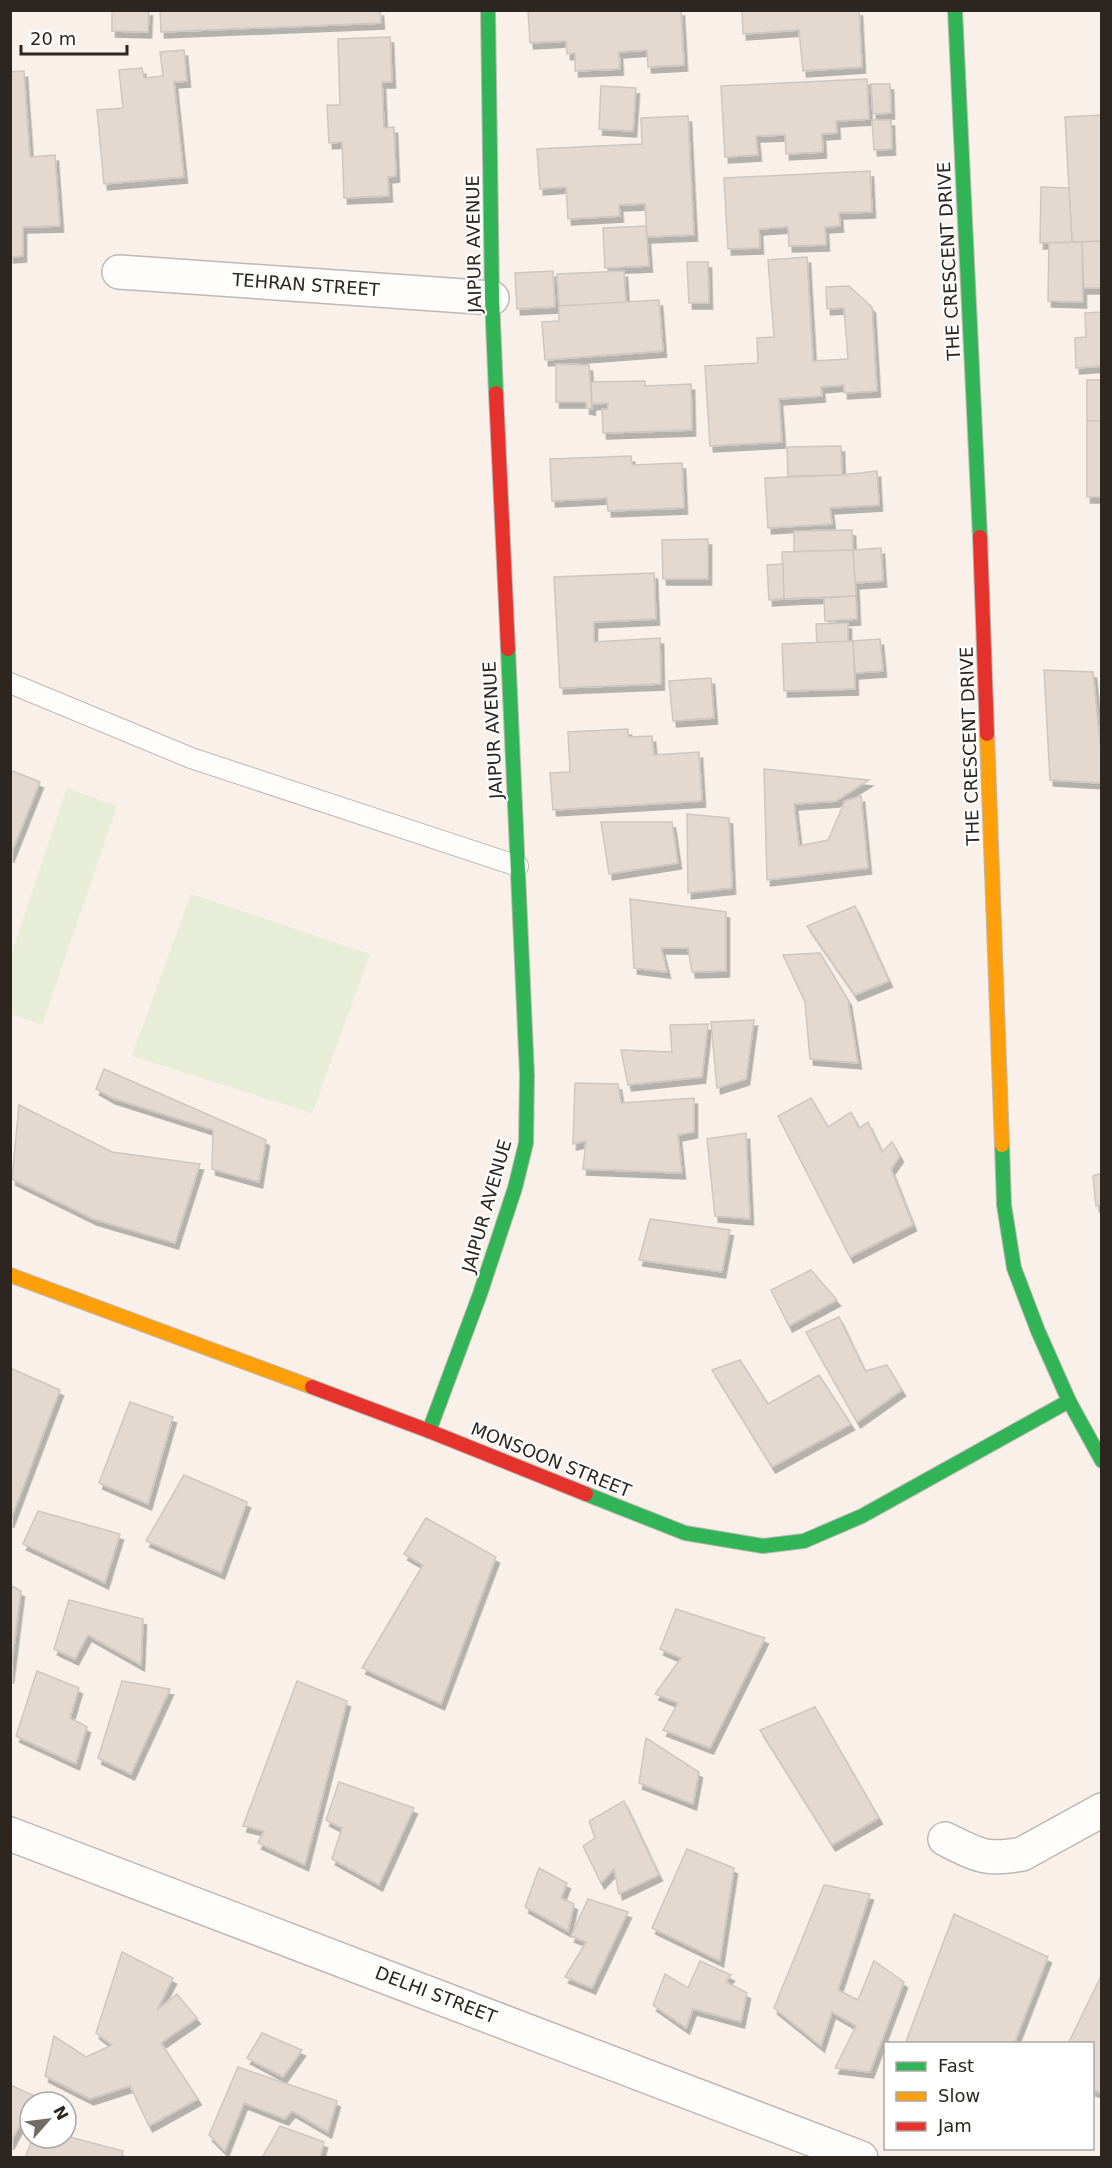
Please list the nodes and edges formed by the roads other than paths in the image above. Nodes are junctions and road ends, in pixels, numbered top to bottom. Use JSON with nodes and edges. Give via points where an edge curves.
{"nodes":[{"id":1,"x":488,"y":10,"type":"edge"},
{"id":2,"x":955,"y":10,"type":"edge"},
{"id":3,"x":119,"y":272,"type":"dead end"},
{"id":4,"x":492,"y":298,"type":"junction"},
{"id":5,"x":10,"y":683,"type":"edge"},
{"id":6,"x":518,"y":866,"type":"junction"},
{"id":7,"x":10,"y":1275,"type":"edge"},
{"id":8,"x":1069,"y":1401,"type":"junction"},
{"id":9,"x":429,"y":1431,"type":"junction"},
{"id":10,"x":1101,"y":1461,"type":"edge"},
{"id":11,"x":1101,"y":1810,"type":"edge"},
{"id":12,"x":10,"y":1834,"type":"edge"},
{"id":13,"x":945,"y":1839,"type":"dead end"},
{"id":14,"x":861,"y":2157,"type":"edge"}],
"edges":[{"from":1,"to":4,"type":"street","name":"JAIPUR AVENUE"},
{"from":2,"to":8,"type":"street","name":"THE CRESCENT DRIVE","via":[[980,540],[1004,1204],[1014,1268]]},
{"from":3,"to":4,"type":"street","name":"TEHRAN STREET"},
{"from":4,"to":6,"type":"street","name":"JAIPUR AVENUE"},
{"from":5,"to":6,"type":"lane","via":[[191,758]]},
{"from":6,"to":9,"type":"street","name":"JAIPUR AVENUE","via":[[526,1143],[480,1294]]},
{"from":7,"to":9,"type":"street","name":"MONSOON STREET"},
{"from":8,"to":9,"type":"street","name":"MONSOON STREET","via":[[861,1516],[804,1541],[763,1546],[685,1533]]},
{"from":8,"to":10,"type":"street","name":"THE CRESCENT DRIVE"},
{"from":11,"to":13,"type":"street","via":[[1013,1856],[989,1858]]},
{"from":12,"to":14,"type":"street","name":"DELHI STREET"}]}
